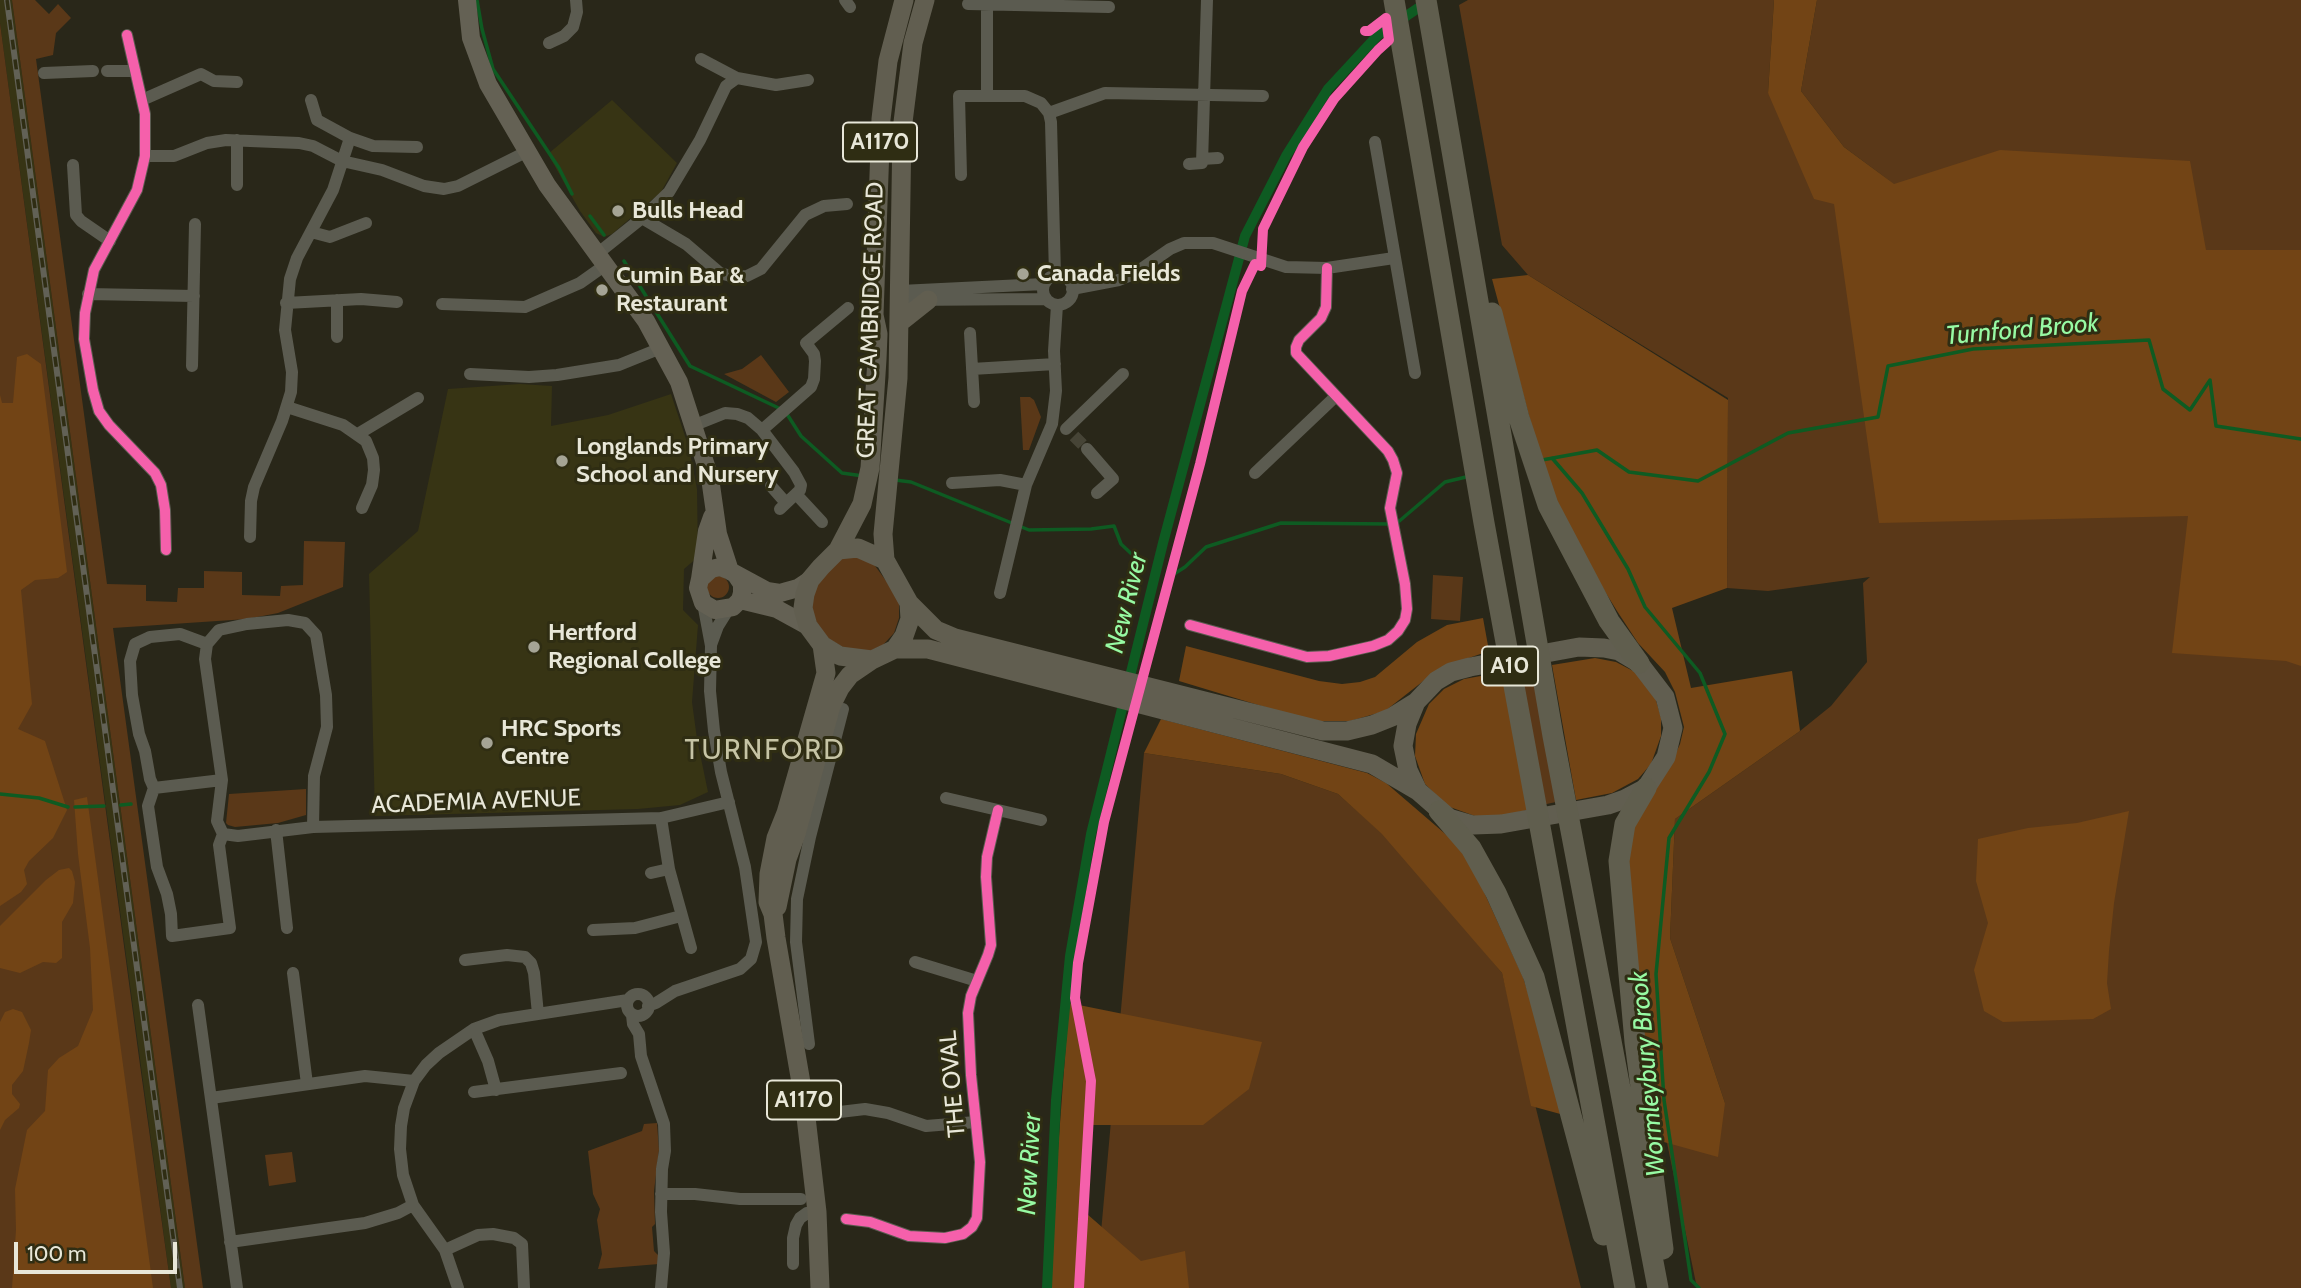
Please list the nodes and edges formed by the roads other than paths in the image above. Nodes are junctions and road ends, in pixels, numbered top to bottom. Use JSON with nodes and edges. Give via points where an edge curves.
{"nodes":[{"id":1,"x":467,"y":0,"type":"edge"},
{"id":2,"x":576,"y":0,"type":"edge"},
{"id":3,"x":904,"y":0,"type":"edge"},
{"id":4,"x":925,"y":0,"type":"edge"},
{"id":5,"x":1207,"y":0,"type":"edge"},
{"id":6,"x":1394,"y":0,"type":"edge"},
{"id":7,"x":1426,"y":0,"type":"edge"},
{"id":8,"x":968,"y":4,"type":"dead end"},
{"id":9,"x":987,"y":5,"type":"junction"},
{"id":10,"x":1109,"y":7,"type":"dead end"},
{"id":11,"x":127,"y":34,"type":"dead end"},
{"id":12,"x":549,"y":43,"type":"dead end"},
{"id":13,"x":701,"y":59,"type":"dead end"},
{"id":14,"x":135,"y":71,"type":"junction"},
{"id":15,"x":44,"y":73,"type":"dead end"},
{"id":16,"x":737,"y":78,"type":"junction"},
{"id":17,"x":808,"y":80,"type":"dead end"},
{"id":18,"x":237,"y":82,"type":"dead end"},
{"id":19,"x":1204,"y":93,"type":"junction"},
{"id":20,"x":987,"y":96,"type":"junction"},
{"id":21,"x":1263,"y":96,"type":"dead end"},
{"id":22,"x":142,"y":100,"type":"junction"},
{"id":23,"x":311,"y":100,"type":"dead end"},
{"id":24,"x":1049,"y":113,"type":"junction"},
{"id":25,"x":350,"y":138,"type":"junction"},
{"id":26,"x":237,"y":140,"type":"junction"},
{"id":27,"x":1375,"y":142,"type":"dead end"},
{"id":28,"x":417,"y":148,"type":"dead end"},
{"id":29,"x":526,"y":152,"type":"junction"},
{"id":30,"x":145,"y":156,"type":"junction"},
{"id":31,"x":1218,"y":158,"type":"dead end"},
{"id":32,"x":342,"y":161,"type":"junction"},
{"id":33,"x":73,"y":165,"type":"dead end"},
{"id":34,"x":961,"y":175,"type":"dead end"},
{"id":35,"x":237,"y":185,"type":"dead end"},
{"id":36,"x":847,"y":204,"type":"dead end"},
{"id":37,"x":642,"y":218,"type":"junction"},
{"id":38,"x":366,"y":223,"type":"dead end"},
{"id":39,"x":195,"y":224,"type":"dead end"},
{"id":40,"x":312,"y":232,"type":"junction"},
{"id":41,"x":110,"y":241,"type":"junction"},
{"id":42,"x":1468,"y":246,"type":"junction"},
{"id":43,"x":1394,"y":258,"type":"junction"},
{"id":44,"x":601,"y":260,"type":"junction"},
{"id":45,"x":1327,"y":268,"type":"junction"},
{"id":46,"x":1055,"y":275,"type":"junction"},
{"id":47,"x":1044,"y":284,"type":"junction"},
{"id":48,"x":1073,"y":289,"type":"junction"},
{"id":49,"x":892,"y":293,"type":"junction"},
{"id":50,"x":89,"y":294,"type":"junction"},
{"id":51,"x":194,"y":296,"type":"junction"},
{"id":52,"x":337,"y":300,"type":"junction"},
{"id":53,"x":928,"y":300,"type":"junction"},
{"id":54,"x":397,"y":302,"type":"dead end"},
{"id":55,"x":1051,"y":302,"type":"junction"},
{"id":56,"x":286,"y":303,"type":"junction"},
{"id":57,"x":442,"y":304,"type":"dead end"},
{"id":58,"x":848,"y":308,"type":"dead end"},
{"id":59,"x":899,"y":323,"type":"junction"},
{"id":60,"x":970,"y":333,"type":"dead end"},
{"id":61,"x":337,"y":337,"type":"dead end"},
{"id":62,"x":662,"y":348,"type":"junction"},
{"id":63,"x":1055,"y":364,"type":"junction"},
{"id":64,"x":192,"y":366,"type":"dead end"},
{"id":65,"x":972,"y":369,"type":"junction"},
{"id":66,"x":1415,"y":373,"type":"dead end"},
{"id":67,"x":470,"y":374,"type":"dead end"},
{"id":68,"x":1123,"y":374,"type":"dead end"},
{"id":69,"x":1335,"y":397,"type":"junction"},
{"id":70,"x":418,"y":398,"type":"dead end"},
{"id":71,"x":974,"y":402,"type":"dead end"},
{"id":72,"x":287,"y":407,"type":"junction"},
{"id":73,"x":1052,"y":424,"type":"junction"},
{"id":74,"x":695,"y":425,"type":"junction"},
{"id":75,"x":762,"y":430,"type":"junction"},
{"id":76,"x":358,"y":433,"type":"junction"},
{"id":77,"x":1087,"y":449,"type":"tunnel mouth"},
{"id":78,"x":1255,"y":473,"type":"dead end"},
{"id":79,"x":952,"y":483,"type":"dead end"},
{"id":80,"x":1026,"y":485,"type":"junction"},
{"id":81,"x":771,"y":486,"type":"dead end"},
{"id":82,"x":1097,"y":493,"type":"dead end"},
{"id":83,"x":796,"y":494,"type":"junction"},
{"id":84,"x":362,"y":508,"type":"dead end"},
{"id":85,"x":714,"y":510,"type":"junction"},
{"id":86,"x":822,"y":522,"type":"dead end"},
{"id":87,"x":250,"y":537,"type":"dead end"},
{"id":88,"x":166,"y":550,"type":"dead end"},
{"id":89,"x":838,"y":550,"type":"junction"},
{"id":90,"x":885,"y":560,"type":"junction"},
{"id":91,"x":730,"y":568,"type":"junction"},
{"id":92,"x":700,"y":579,"type":"junction"},
{"id":93,"x":810,"y":580,"type":"junction"},
{"id":94,"x":1000,"y":593,"type":"dead end"},
{"id":95,"x":703,"y":603,"type":"junction"},
{"id":96,"x":909,"y":603,"type":"junction"},
{"id":97,"x":734,"y":605,"type":"junction"},
{"id":98,"x":1190,"y":625,"type":"dead end"},
{"id":99,"x":808,"y":626,"type":"junction"},
{"id":100,"x":207,"y":644,"type":"junction"},
{"id":101,"x":822,"y":645,"type":"junction"},
{"id":102,"x":711,"y":646,"type":"junction"},
{"id":103,"x":895,"y":649,"type":"junction"},
{"id":104,"x":872,"y":660,"type":"junction"},
{"id":105,"x":1639,"y":663,"type":"junction"},
{"id":106,"x":1416,"y":702,"type":"junction"},
{"id":107,"x":843,"y":709,"type":"dead end"},
{"id":108,"x":222,"y":780,"type":"junction"},
{"id":109,"x":154,"y":788,"type":"junction"},
{"id":110,"x":1646,"y":788,"type":"junction"},
{"id":111,"x":1418,"y":791,"type":"junction"},
{"id":112,"x":946,"y":798,"type":"dead end"},
{"id":113,"x":729,"y":802,"type":"junction"},
{"id":114,"x":998,"y":810,"type":"junction"},
{"id":115,"x":1439,"y":811,"type":"junction"},
{"id":116,"x":786,"y":813,"type":"junction"},
{"id":117,"x":661,"y":818,"type":"junction"},
{"id":118,"x":1041,"y":820,"type":"dead end"},
{"id":119,"x":313,"y":827,"type":"junction"},
{"id":120,"x":276,"y":830,"type":"junction"},
{"id":121,"x":223,"y":834,"type":"junction"},
{"id":122,"x":803,"y":836,"type":"junction"},
{"id":123,"x":669,"y":869,"type":"junction"},
{"id":124,"x":651,"y":873,"type":"dead end"},
{"id":125,"x":774,"y":914,"type":"junction"},
{"id":126,"x":681,"y":916,"type":"junction"},
{"id":127,"x":287,"y":928,"type":"dead end"},
{"id":128,"x":593,"y":930,"type":"dead end"},
{"id":129,"x":691,"y":948,"type":"dead end"},
{"id":130,"x":465,"y":960,"type":"dead end"},
{"id":131,"x":915,"y":962,"type":"dead end"},
{"id":132,"x":293,"y":973,"type":"dead end"},
{"id":133,"x":977,"y":981,"type":"junction"},
{"id":134,"x":198,"y":1005,"type":"dead end"},
{"id":135,"x":637,"y":1008,"type":"junction"},
{"id":136,"x":538,"y":1014,"type":"junction"},
{"id":137,"x":474,"y":1029,"type":"junction"},
{"id":138,"x":809,"y":1044,"type":"dead end"},
{"id":139,"x":621,"y":1073,"type":"dead end"},
{"id":140,"x":414,"y":1081,"type":"junction"},
{"id":141,"x":307,"y":1084,"type":"junction"},
{"id":142,"x":496,"y":1090,"type":"junction"},
{"id":143,"x":474,"y":1092,"type":"dead end"},
{"id":144,"x":211,"y":1098,"type":"junction"},
{"id":145,"x":806,"y":1116,"type":"junction"},
{"id":146,"x":976,"y":1122,"type":"junction"},
{"id":147,"x":661,"y":1194,"type":"junction"},
{"id":148,"x":801,"y":1199,"type":"dead end"},
{"id":149,"x":414,"y":1205,"type":"junction"},
{"id":150,"x":817,"y":1212,"type":"junction"},
{"id":151,"x":846,"y":1219,"type":"dead end"},
{"id":152,"x":230,"y":1242,"type":"junction"},
{"id":153,"x":445,"y":1250,"type":"junction"},
{"id":154,"x":793,"y":1265,"type":"dead end"},
{"id":155,"x":1624,"y":1285,"type":"edge"},
{"id":156,"x":237,"y":1288,"type":"edge"},
{"id":157,"x":458,"y":1288,"type":"edge"},
{"id":158,"x":524,"y":1288,"type":"edge"},
{"id":159,"x":661,"y":1288,"type":"edge"},
{"id":160,"x":820,"y":1288,"type":"edge"},
{"id":161,"x":1658,"y":1288,"type":"edge"},
{"id":162,"x":1670,"y":1288,"type":"edge"}],
"edges":[{"from":1,"to":29,"type":"main road","via":[[478,61]]},
{"from":2,"to":12,"type":"street","via":[[573,27]]},
{"from":3,"to":49,"type":"main road","name":"GREAT CAMBRIDGE ROAD","number":"A1170","via":[[888,61],[880,133]]},
{"from":4,"to":49,"type":"main road","name":"GREAT CAMBRIDGE ROAD","number":"A1170","via":[[903,111]]},
{"from":5,"to":19,"type":"street"},
{"from":6,"to":155,"type":"highway","number":"A10","via":[[1513,686]]},
{"from":7,"to":42,"type":"highway","number":"A10"},
{"from":8,"to":9,"type":"street"},
{"from":9,"to":10,"type":"street"},
{"from":9,"to":20,"type":"street"},
{"from":11,"to":14,"type":"street"},
{"from":13,"to":16,"type":"street"},
{"from":14,"to":15,"type":"street"},
{"from":14,"to":22,"type":"street"},
{"from":16,"to":17,"type":"street","via":[[776,85]]},
{"from":16,"to":37,"type":"street","via":[[726,86],[669,192]]},
{"from":18,"to":22,"type":"street","via":[[201,75]]},
{"from":19,"to":21,"type":"street"},
{"from":19,"to":24,"type":"street","via":[[1105,93]]},
{"from":19,"to":31,"type":"street","via":[[1198,162]]},
{"from":20,"to":24,"type":"street","via":[[1031,97]]},
{"from":20,"to":34,"type":"street","via":[[959,96]]},
{"from":22,"to":30,"type":"street"},
{"from":23,"to":25,"type":"street","via":[[317,120]]},
{"from":24,"to":46,"type":"street"},
{"from":25,"to":28,"type":"street","via":[[373,146]]},
{"from":25,"to":32,"type":"street"},
{"from":26,"to":30,"type":"street","via":[[207,143],[174,156]]},
{"from":26,"to":32,"type":"street","via":[[313,146]]},
{"from":26,"to":35,"type":"street"},
{"from":27,"to":43,"type":"street"},
{"from":29,"to":32,"type":"street","via":[[444,189]]},
{"from":29,"to":44,"type":"main road"},
{"from":30,"to":41,"type":"street","via":[[137,190]]},
{"from":32,"to":40,"type":"street"},
{"from":33,"to":41,"type":"street","via":[[76,215]]},
{"from":36,"to":37,"type":"street","via":[[824,206],[805,215],[761,269],[747,276],[720,273],[685,244]]},
{"from":37,"to":44,"type":"street"},
{"from":38,"to":40,"type":"street","via":[[330,237]]},
{"from":39,"to":51,"type":"street"},
{"from":40,"to":56,"type":"street","via":[[292,271]]},
{"from":41,"to":50,"type":"street","via":[[94,270]]},
{"from":42,"to":105,"type":"highway","via":[[1482,273],[1519,418],[1548,505],[1609,621]]},
{"from":42,"to":161,"type":"highway","number":"A10","via":[[1553,736]]},
{"from":43,"to":45,"type":"street"},
{"from":43,"to":66,"type":"street"},
{"from":44,"to":57,"type":"street","via":[[580,283],[525,307]]},
{"from":44,"to":62,"type":"main road"},
{"from":45,"to":48,"type":"street","via":[[1286,267],[1213,243],[1184,243],[1134,274]]},
{"from":45,"to":69,"type":"street","via":[[1326,307],[1295,349]]},
{"from":46,"to":47,"type":"street"},
{"from":46,"to":48,"type":"street","via":[[1065,277]]},
{"from":47,"to":49,"type":"street"},
{"from":47,"to":55,"type":"street"},
{"from":48,"to":55,"type":"street","via":[[1068,301]]},
{"from":49,"to":53,"type":"street"},
{"from":49,"to":59,"type":"main road","name":"GREAT CAMBRIDGE ROAD","number":"A1170"},
{"from":49,"to":89,"type":"main road","name":"GREAT CAMBRIDGE ROAD","via":[[877,334],[876,402],[865,492]]},
{"from":50,"to":51,"type":"street"},
{"from":50,"to":88,"type":"street","via":[[84,339],[95,402],[161,485]]},
{"from":51,"to":64,"type":"street"},
{"from":52,"to":54,"type":"street"},
{"from":52,"to":56,"type":"street"},
{"from":52,"to":61,"type":"street"},
{"from":53,"to":55,"type":"street"},
{"from":53,"to":59,"type":"main road"},
{"from":55,"to":63,"type":"street"},
{"from":56,"to":72,"type":"street","via":[[292,381]]},
{"from":58,"to":75,"type":"street","via":[[806,343],[815,361],[808,390]]},
{"from":59,"to":90,"type":"main road","name":"GREAT CAMBRIDGE ROAD","number":"A1170","via":[[883,534]]},
{"from":60,"to":65,"type":"street"},
{"from":62,"to":67,"type":"street","via":[[619,365],[557,375]]},
{"from":62,"to":74,"type":"main road"},
{"from":63,"to":65,"type":"street"},
{"from":63,"to":73,"type":"street"},
{"from":65,"to":71,"type":"street"},
{"from":68,"to":73,"type":"street","via":[[1070,433]]},
{"from":69,"to":78,"type":"street"},
{"from":69,"to":98,"type":"street","via":[[1394,460],[1391,500],[1405,620],[1388,640],[1373,646],[1307,657]]},
{"from":70,"to":76,"type":"street"},
{"from":72,"to":76,"type":"street"},
{"from":72,"to":87,"type":"street","via":[[254,487]]},
{"from":73,"to":80,"type":"street"},
{"from":74,"to":75,"type":"street","via":[[725,413],[748,418]]},
{"from":74,"to":85,"type":"main road"},
{"from":75,"to":83,"type":"street","via":[[801,485]]},
{"from":76,"to":84,"type":"street","via":[[370,448],[374,465]]},
{"from":77,"to":82,"type":"street","via":[[1113,479]]},
{"from":79,"to":80,"type":"street","via":[[1000,480]]},
{"from":80,"to":94,"type":"street"},
{"from":81,"to":83,"type":"street","via":[[783,506]]},
{"from":83,"to":86,"type":"street"},
{"from":85,"to":91,"type":"main road"},
{"from":85,"to":92,"type":"main road"},
{"from":89,"to":90,"type":"main road","via":[[858,548]]},
{"from":89,"to":93,"type":"main road"},
{"from":90,"to":96,"type":"main road"},
{"from":91,"to":92,"type":"main road","via":[[711,569]]},
{"from":91,"to":93,"type":"main road","via":[[767,591],[780,593]]},
{"from":91,"to":97,"type":"main road","via":[[742,587]]},
{"from":92,"to":95,"type":"main road"},
{"from":93,"to":99,"type":"main road","via":[[803,608]]},
{"from":95,"to":97,"type":"main road","via":[[715,610]]},
{"from":95,"to":102,"type":"street"},
{"from":96,"to":103,"type":"main road","via":[[908,627]]},
{"from":96,"to":106,"type":"main road","number":"A10","via":[[936,631],[1323,731],[1372,725]]},
{"from":97,"to":99,"type":"main road","via":[[777,609]]},
{"from":97,"to":102,"type":"street","via":[[718,626]]},
{"from":99,"to":101,"type":"main road"},
{"from":100,"to":108,"type":"street","via":[[205,659]]},
{"from":100,"to":109,"type":"street","via":[[170,634],[140,640],[132,647],[132,695]]},
{"from":100,"to":119,"type":"street","via":[[219,630],[288,620],[305,624],[316,635],[327,727],[314,776]]},
{"from":101,"to":104,"type":"main road","via":[[840,656]]},
{"from":101,"to":116,"type":"main road","number":"A1170","via":[[826,673]]},
{"from":102,"to":113,"type":"street","via":[[713,731]]},
{"from":103,"to":104,"type":"main road"},
{"from":103,"to":111,"type":"main road","number":"A10","via":[[928,649],[1372,764]]},
{"from":104,"to":122,"type":"main road","number":"A1170","via":[[850,675],[835,696]]},
{"from":105,"to":106,"type":"main road","number":"A10","via":[[1619,651],[1586,647],[1470,667],[1436,681]]},
{"from":105,"to":110,"type":"main road","number":"A10","via":[[1665,697],[1673,728],[1666,757]]},
{"from":106,"to":111,"type":"main road","number":"A10","via":[[1404,746]]},
{"from":107,"to":122,"type":"street"},
{"from":108,"to":109,"type":"street"},
{"from":108,"to":121,"type":"street","via":[[217,821]]},
{"from":109,"to":121,"type":"street","via":[[148,806],[172,936],[230,928],[219,845]]},
{"from":110,"to":115,"type":"main road","number":"A10","via":[[1608,805],[1501,824],[1472,825]]},
{"from":110,"to":162,"type":"highway","via":[[1625,824],[1619,861],[1642,1104]]},
{"from":111,"to":115,"type":"main road","number":"A10"},
{"from":112,"to":114,"type":"street"},
{"from":113,"to":117,"type":"street","name":"ACADEMIA AVENUE"},
{"from":113,"to":135,"type":"street","via":[[755,919],[751,959],[740,969]]},
{"from":114,"to":118,"type":"street"},
{"from":114,"to":133,"type":"street","name":"THE OVAL","via":[[987,857],[990,945]]},
{"from":115,"to":155,"type":"highway","via":[[1471,848],[1534,977],[1605,1244]]},
{"from":116,"to":122,"type":"main road","via":[[788,826]]},
{"from":116,"to":125,"type":"main road","number":"A1170","via":[[770,868],[768,902]]},
{"from":117,"to":119,"type":"street","name":"ACADEMIA AVENUE"},
{"from":117,"to":123,"type":"street"},
{"from":119,"to":120,"type":"street","name":"ACADEMIA AVENUE"},
{"from":120,"to":121,"type":"street","name":"ACADEMIA AVENUE","via":[[231,837]]},
{"from":120,"to":127,"type":"street"},
{"from":122,"to":125,"type":"main road","number":"A1170","via":[[787,859]]},
{"from":122,"to":138,"type":"street","via":[[796,942]]},
{"from":123,"to":124,"type":"street"},
{"from":123,"to":126,"type":"street"},
{"from":125,"to":145,"type":"main road","number":"A1170"},
{"from":126,"to":128,"type":"street","via":[[635,928]]},
{"from":126,"to":129,"type":"street"},
{"from":130,"to":136,"type":"street","via":[[525,957],[534,973]]},
{"from":131,"to":133,"type":"street"},
{"from":132,"to":141,"type":"street"},
{"from":133,"to":146,"type":"street","name":"THE OVAL","via":[[968,1013]]},
{"from":134,"to":144,"type":"street"},
{"from":135,"to":136,"type":"street","via":[[607,1005]]},
{"from":135,"to":147,"type":"street","via":[[643,1022],[641,1056],[664,1124]]},
{"from":136,"to":137,"type":"street"},
{"from":137,"to":140,"type":"street","via":[[439,1052]]},
{"from":137,"to":142,"type":"street"},
{"from":139,"to":142,"type":"street"},
{"from":140,"to":141,"type":"street","via":[[365,1076]]},
{"from":140,"to":149,"type":"street","via":[[404,1108],[400,1149]]},
{"from":141,"to":144,"type":"street"},
{"from":142,"to":143,"type":"street"},
{"from":144,"to":152,"type":"street"},
{"from":145,"to":146,"type":"street","via":[[865,1109],[926,1126]]},
{"from":145,"to":150,"type":"main road","number":"A1170"},
{"from":146,"to":151,"type":"street","name":"THE OVAL","via":[[981,1178],[978,1213],[968,1230],[953,1237],[916,1237]]},
{"from":147,"to":148,"type":"street"},
{"from":147,"to":159,"type":"street"},
{"from":149,"to":152,"type":"street","via":[[365,1223]]},
{"from":149,"to":153,"type":"street"},
{"from":150,"to":154,"type":"street","via":[[807,1213],[796,1225]]},
{"from":150,"to":160,"type":"main road","number":"A1170"},
{"from":152,"to":156,"type":"street"},
{"from":153,"to":157,"type":"street"},
{"from":153,"to":158,"type":"street","via":[[478,1235],[514,1238],[522,1244]]}]}
